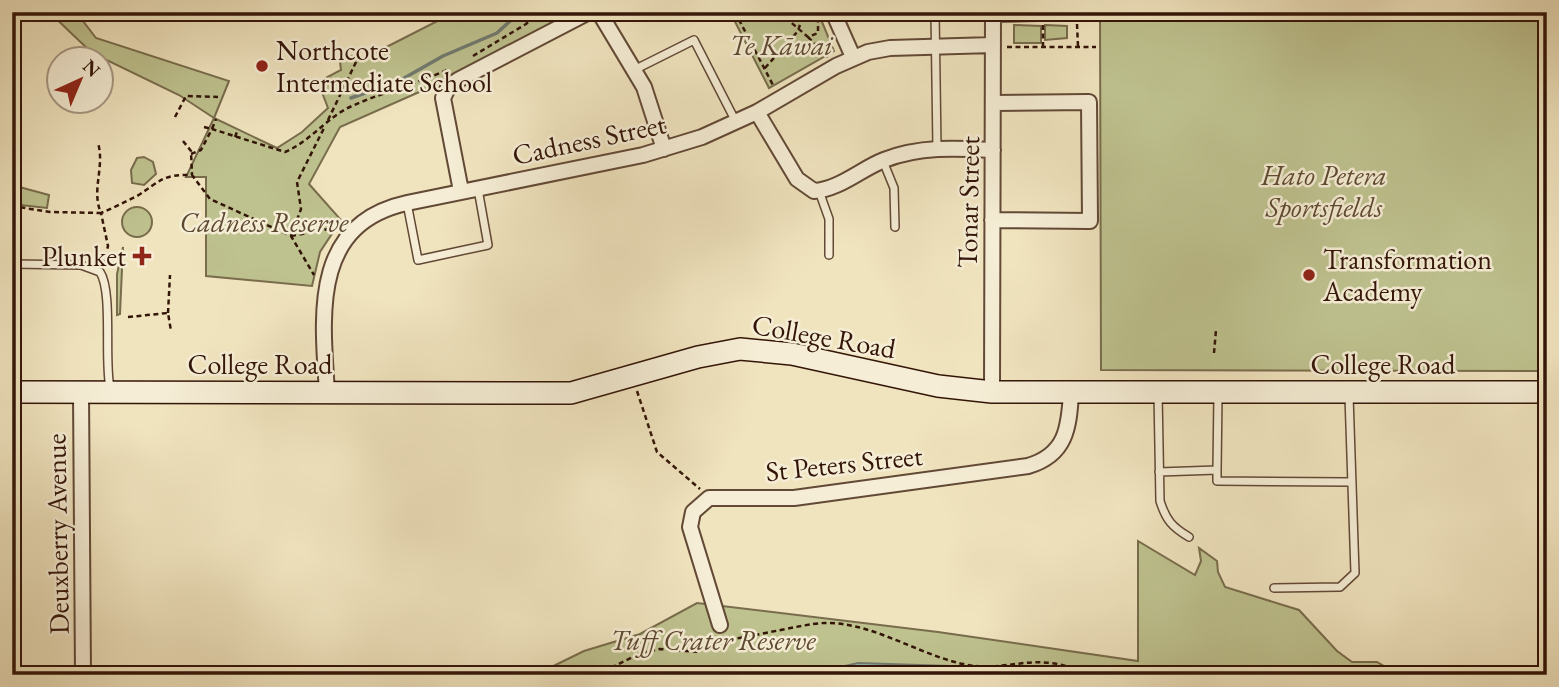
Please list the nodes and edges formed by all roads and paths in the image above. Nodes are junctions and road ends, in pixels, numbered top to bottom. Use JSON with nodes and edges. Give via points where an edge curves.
{"nodes":[{"id":1,"x":589,"y":12,"type":"edge"},
{"id":2,"x":599,"y":12,"type":"edge"},
{"id":3,"x":735,"y":12,"type":"edge"},
{"id":4,"x":779,"y":12,"type":"edge"},
{"id":5,"x":833,"y":12,"type":"edge"},
{"id":6,"x":935,"y":12,"type":"edge"},
{"id":7,"x":993,"y":13,"type":"edge"},
{"id":8,"x":1078,"y":13,"type":"edge"},
{"id":9,"x":537,"y":14,"type":"edge"},
{"id":10,"x":815,"y":14,"type":"edge"},
{"id":11,"x":1044,"y":14,"type":"junction"},
{"id":12,"x":798,"y":31,"type":"junction"},
{"id":13,"x":808,"y":37,"type":"junction"},
{"id":14,"x":997,"y":45,"type":"junction"},
{"id":15,"x":934,"y":46,"type":"junction"},
{"id":16,"x":1043,"y":47,"type":"junction"},
{"id":17,"x":1078,"y":47,"type":"junction"},
{"id":18,"x":1096,"y":47,"type":"dead end"},
{"id":19,"x":853,"y":57,"type":"junction"},
{"id":20,"x":356,"y":60,"type":"dead end"},
{"id":21,"x":464,"y":62,"type":"dead end"},
{"id":22,"x":836,"y":66,"type":"junction"},
{"id":23,"x":452,"y":68,"type":"dead end"},
{"id":24,"x":765,"y":68,"type":"junction"},
{"id":25,"x":635,"y":70,"type":"junction"},
{"id":26,"x":218,"y":97,"type":"dead end"},
{"id":27,"x":780,"y":99,"type":"junction"},
{"id":28,"x":994,"y":103,"type":"junction"},
{"id":29,"x":757,"y":112,"type":"junction"},
{"id":30,"x":175,"y":117,"type":"dead end"},
{"id":31,"x":216,"y":119,"type":"dead end"},
{"id":32,"x":736,"y":122,"type":"junction"},
{"id":33,"x":327,"y":123,"type":"junction"},
{"id":34,"x":204,"y":127,"type":"dead end"},
{"id":35,"x":212,"y":129,"type":"junction"},
{"id":36,"x":238,"y":129,"type":"dead end"},
{"id":37,"x":235,"y":137,"type":"junction"},
{"id":38,"x":183,"y":141,"type":"dead end"},
{"id":39,"x":99,"y":143,"type":"dead end"},
{"id":40,"x":664,"y":149,"type":"junction"},
{"id":41,"x":937,"y":149,"type":"junction"},
{"id":42,"x":993,"y":150,"type":"junction"},
{"id":43,"x":191,"y":154,"type":"junction"},
{"id":44,"x":883,"y":160,"type":"junction"},
{"id":45,"x":192,"y":175,"type":"junction"},
{"id":46,"x":477,"y":188,"type":"junction"},
{"id":47,"x":461,"y":191,"type":"junction"},
{"id":48,"x":819,"y":191,"type":"junction"},
{"id":49,"x":407,"y":203,"type":"junction"},
{"id":50,"x":12,"y":206,"type":"edge"},
{"id":51,"x":101,"y":214,"type":"junction"},
{"id":52,"x":992,"y":220,"type":"junction"},
{"id":53,"x":339,"y":227,"type":"dead end"},
{"id":54,"x":895,"y":227,"type":"dead end"},
{"id":55,"x":291,"y":236,"type":"junction"},
{"id":56,"x":829,"y":255,"type":"dead end"},
{"id":57,"x":12,"y":264,"type":"edge"},
{"id":58,"x":100,"y":272,"type":"junction"},
{"id":59,"x":170,"y":275,"type":"dead end"},
{"id":60,"x":314,"y":275,"type":"dead end"},
{"id":61,"x":168,"y":313,"type":"junction"},
{"id":62,"x":128,"y":317,"type":"dead end"},
{"id":63,"x":1216,"y":330,"type":"dead end"},
{"id":64,"x":171,"y":331,"type":"dead end"},
{"id":65,"x":1214,"y":353,"type":"dead end"},
{"id":66,"x":15,"y":369,"type":"dead end"},
{"id":67,"x":637,"y":391,"type":"dead end"},
{"id":68,"x":14,"y":392,"type":"edge"},
{"id":69,"x":81,"y":392,"type":"junction"},
{"id":70,"x":111,"y":392,"type":"junction"},
{"id":71,"x":327,"y":392,"type":"junction"},
{"id":72,"x":992,"y":392,"type":"junction"},
{"id":73,"x":1349,"y":392,"type":"junction"},
{"id":74,"x":1547,"y":392,"type":"edge"},
{"id":75,"x":1071,"y":393,"type":"junction"},
{"id":76,"x":1158,"y":393,"type":"junction"},
{"id":77,"x":1218,"y":393,"type":"junction"},
{"id":78,"x":1217,"y":470,"type":"junction"},
{"id":79,"x":1159,"y":472,"type":"junction"},
{"id":80,"x":1350,"y":482,"type":"junction"},
{"id":81,"x":703,"y":492,"type":"dead end"},
{"id":82,"x":1189,"y":537,"type":"dead end"},
{"id":83,"x":1274,"y":588,"type":"dead end"},
{"id":84,"x":720,"y":625,"type":"dead end"},
{"id":85,"x":722,"y":642,"type":"junction"},
{"id":86,"x":723,"y":649,"type":"dead end"},
{"id":87,"x":83,"y":675,"type":"edge"},
{"id":88,"x":596,"y":675,"type":"edge"},
{"id":89,"x":1088,"y":675,"type":"edge"}],
"edges":[{"from":1,"to":47,"type":"street","via":[[446,90],[443,98]]},
{"from":2,"to":25,"type":"street"},
{"from":3,"to":24,"type":"path"},
{"from":4,"to":12,"type":"path"},
{"from":5,"to":19,"type":"street"},
{"from":6,"to":15,"type":"lane"},
{"from":7,"to":11,"type":"street"},
{"from":7,"to":14,"type":"street","name":"Tonar Street"},
{"from":8,"to":11,"type":"street"},
{"from":8,"to":17,"type":"path"},
{"from":9,"to":21,"type":"path"},
{"from":10,"to":12,"type":"path","via":[[803,15]]},
{"from":10,"to":13,"type":"path","via":[[818,33]]},
{"from":11,"to":16,"type":"path"},
{"from":12,"to":13,"type":"path"},
{"from":12,"to":24,"type":"path"},
{"from":13,"to":22,"type":"path"},
{"from":14,"to":15,"type":"street","name":"Cadness Street"},
{"from":14,"to":16,"type":"path"},
{"from":14,"to":28,"type":"street","name":"Tonar Street"},
{"from":15,"to":19,"type":"street","name":"Cadness Street","via":[[890,48]]},
{"from":15,"to":41,"type":"lane"},
{"from":16,"to":17,"type":"path"},
{"from":17,"to":18,"type":"path"},
{"from":19,"to":22,"type":"street","name":"Cadness Street"},
{"from":20,"to":33,"type":"path"},
{"from":22,"to":27,"type":"street","name":"Cadness Street"},
{"from":23,"to":33,"type":"path","via":[[351,106]]},
{"from":24,"to":27,"type":"path"},
{"from":25,"to":32,"type":"lane","via":[[694,40]]},
{"from":25,"to":40,"type":"street"},
{"from":26,"to":30,"type":"path","via":[[186,96]]},
{"from":27,"to":29,"type":"street","name":"Cadness Street"},
{"from":28,"to":42,"type":"street","name":"Tonar Street"},
{"from":28,"to":52,"type":"street","via":[[1088,102],[1090,221]]},
{"from":29,"to":32,"type":"street","name":"Cadness Street"},
{"from":29,"to":48,"type":"street","via":[[797,179],[808,190]]},
{"from":31,"to":35,"type":"path"},
{"from":32,"to":40,"type":"street","name":"Cadness Street"},
{"from":33,"to":37,"type":"path","via":[[285,152]]},
{"from":33,"to":55,"type":"path","via":[[297,182],[301,209]]},
{"from":34,"to":35,"type":"path"},
{"from":35,"to":37,"type":"path"},
{"from":35,"to":43,"type":"path","via":[[201,150]]},
{"from":36,"to":37,"type":"path"},
{"from":38,"to":43,"type":"path"},
{"from":39,"to":51,"type":"path","via":[[102,154],[96,200]]},
{"from":40,"to":46,"type":"street","name":"Cadness Street"},
{"from":41,"to":42,"type":"street"},
{"from":41,"to":44,"type":"street"},
{"from":42,"to":52,"type":"street","name":"Tonar Street"},
{"from":43,"to":45,"type":"path"},
{"from":44,"to":48,"type":"street"},
{"from":44,"to":54,"type":"lane","via":[[894,188]]},
{"from":45,"to":51,"type":"path","via":[[160,178]]},
{"from":45,"to":55,"type":"path","via":[[210,199]]},
{"from":46,"to":47,"type":"street","name":"Cadness Street"},
{"from":46,"to":49,"type":"lane","via":[[488,245],[418,260]]},
{"from":47,"to":49,"type":"street","name":"Cadness Street"},
{"from":48,"to":56,"type":"lane","via":[[829,219]]},
{"from":49,"to":71,"type":"street","name":"Cadness Street","via":[[367,218],[334,256],[327,291]]},
{"from":50,"to":51,"type":"path"},
{"from":51,"to":58,"type":"path","via":[[108,246]]},
{"from":52,"to":72,"type":"street","name":"Tonar Street"},
{"from":53,"to":55,"type":"path"},
{"from":55,"to":60,"type":"path"},
{"from":57,"to":58,"type":"lane","via":[[80,265]]},
{"from":58,"to":70,"type":"lane","via":[[106,287]]},
{"from":59,"to":61,"type":"path"},
{"from":61,"to":62,"type":"path"},
{"from":61,"to":64,"type":"path"},
{"from":63,"to":65,"type":"path"},
{"from":66,"to":68,"type":"lane"},
{"from":67,"to":81,"type":"path","via":[[657,452]]},
{"from":68,"to":69,"type":"main road","name":"College Road"},
{"from":69,"to":70,"type":"main road","name":"College Road"},
{"from":69,"to":87,"type":"street","name":"Deuxberry Avenue"},
{"from":70,"to":71,"type":"main road","name":"College Road"},
{"from":71,"to":72,"type":"main road","name":"College Road","via":[[571,393],[740,349],[792,354],[938,386]]},
{"from":72,"to":75,"type":"main road","name":"College Road"},
{"from":73,"to":74,"type":"main road","name":"College Road"},
{"from":73,"to":77,"type":"main road","name":"College Road"},
{"from":73,"to":80,"type":"lane"},
{"from":75,"to":76,"type":"main road","name":"College Road"},
{"from":75,"to":84,"type":"street","name":"St Peters Street","via":[[1065,439],[1046,459],[1028,466],[793,498],[702,501],[693,512],[690,527]]},
{"from":76,"to":77,"type":"main road","name":"College Road"},
{"from":76,"to":79,"type":"lane"},
{"from":77,"to":78,"type":"lane"},
{"from":78,"to":79,"type":"lane"},
{"from":78,"to":80,"type":"lane","via":[[1217,481]]},
{"from":79,"to":82,"type":"lane","via":[[1166,518]]},
{"from":80,"to":83,"type":"lane","via":[[1357,565],[1351,579],[1339,587]]},
{"from":85,"to":86,"type":"path"},
{"from":85,"to":88,"type":"path","via":[[710,640],[694,654],[660,649],[641,653]]},
{"from":85,"to":89,"type":"path","via":[[774,629],[829,623],[966,665],[1042,660]]}]}
